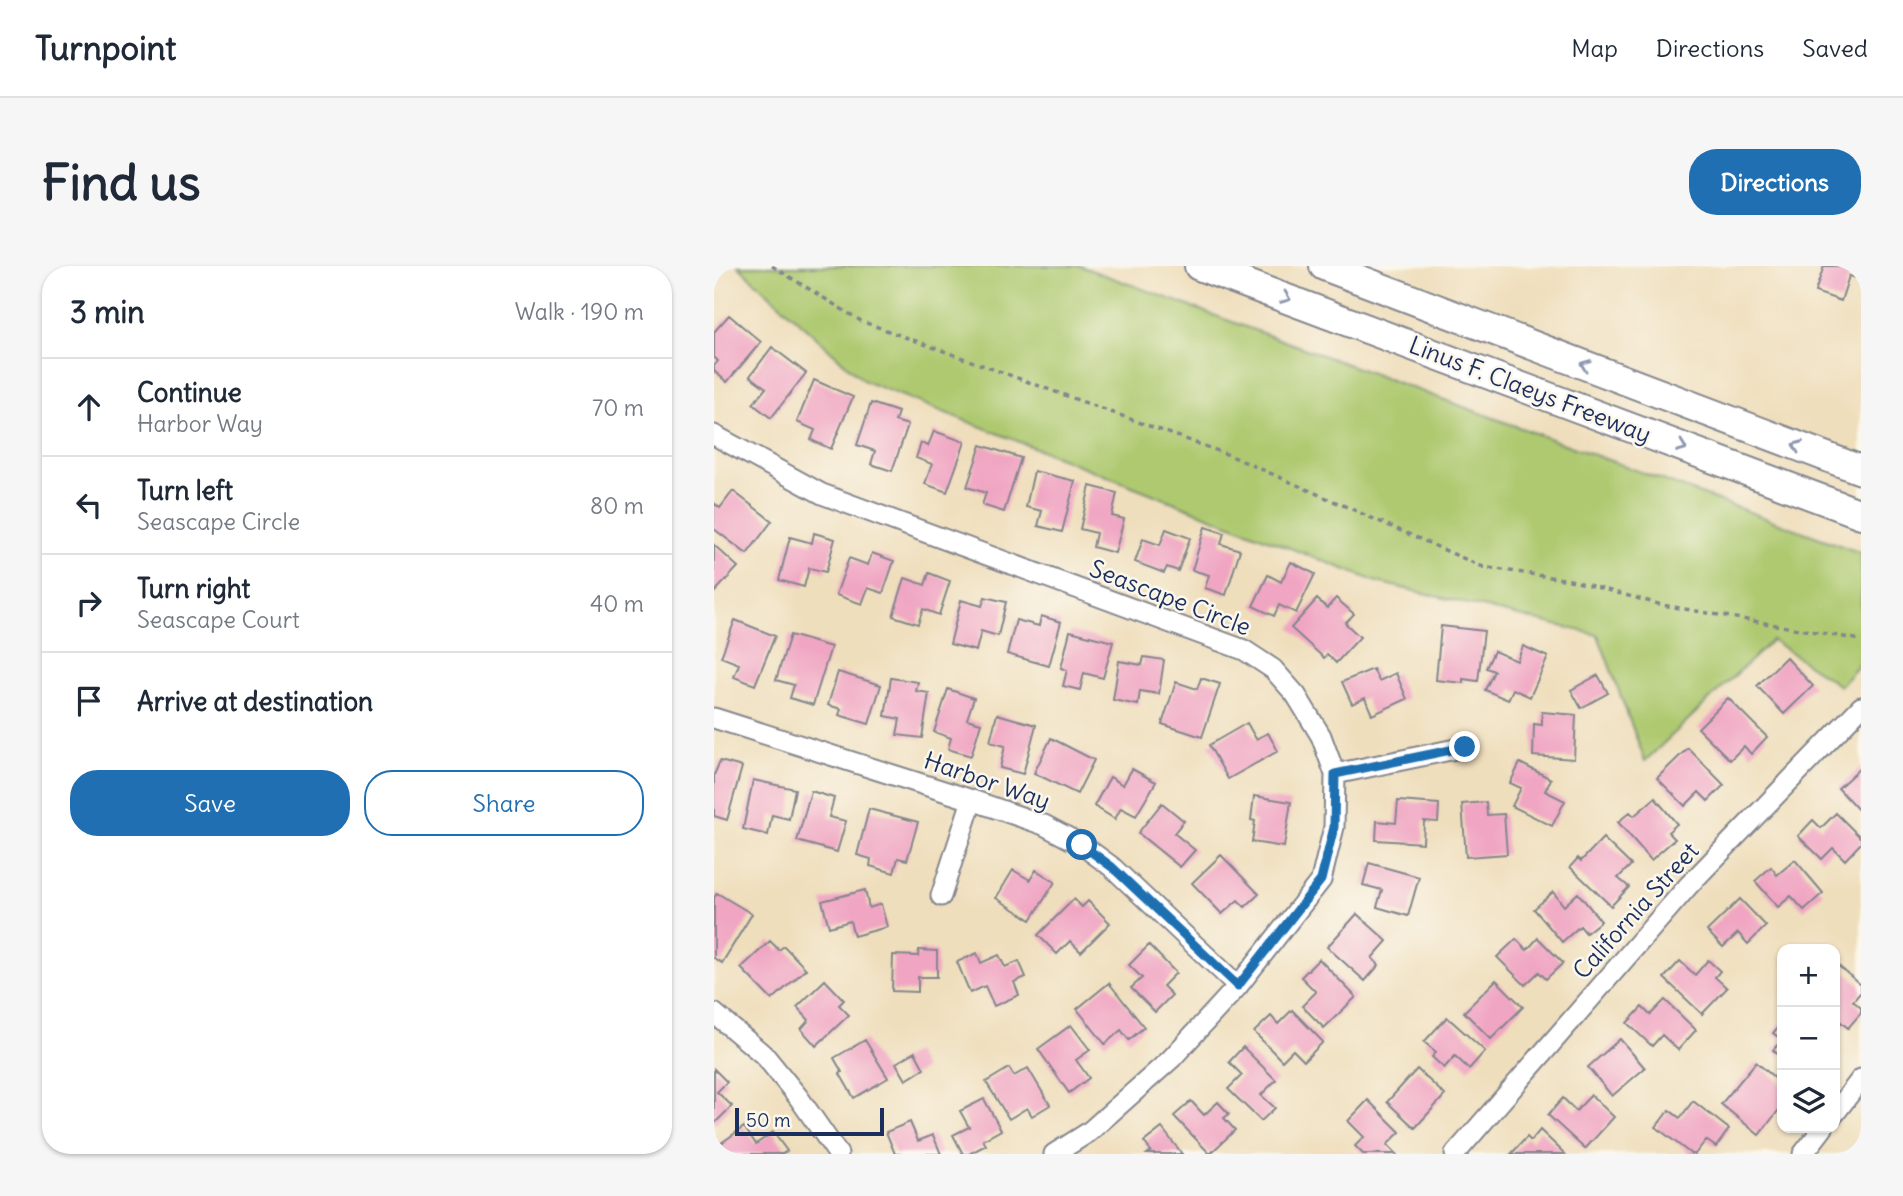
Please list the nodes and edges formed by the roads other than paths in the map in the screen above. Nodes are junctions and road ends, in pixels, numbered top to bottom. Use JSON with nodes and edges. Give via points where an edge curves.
{"nodes":[{"id":1,"x":1199,"y":266,"type":"edge"},
{"id":2,"x":1324,"y":266,"type":"edge"},
{"id":3,"x":714,"y":435,"type":"edge"},
{"id":4,"x":1861,"y":470,"type":"edge"},
{"id":5,"x":1861,"y":514,"type":"edge"},
{"id":6,"x":1861,"y":707,"type":"edge"},
{"id":7,"x":714,"y":718,"type":"edge"},
{"id":8,"x":1465,"y":747,"type":"dead end"},
{"id":9,"x":1335,"y":774,"type":"junction"},
{"id":10,"x":972,"y":800,"type":"junction"},
{"id":11,"x":941,"y":896,"type":"dead end"},
{"id":12,"x":1238,"y":986,"type":"junction"},
{"id":13,"x":714,"y":1013,"type":"edge"},
{"id":14,"x":1861,"y":1079,"type":"edge"},
{"id":15,"x":1840,"y":1106,"type":"edge"},
{"id":16,"x":1819,"y":1133,"type":"edge"},
{"id":17,"x":838,"y":1154,"type":"edge"},
{"id":18,"x":1054,"y":1154,"type":"edge"},
{"id":19,"x":1455,"y":1154,"type":"edge"},
{"id":20,"x":1803,"y":1154,"type":"edge"}],
"edges":[{"from":1,"to":5,"type":"highway","name":"Linus F. Claeys Freeway","one_way":true},
{"from":4,"to":2,"type":"highway","name":"Linus F. Claeys Freeway","one_way":true},
{"from":3,"to":9,"type":"street","name":"Seascape Circle","via":[[822,494],[1244,650],[1273,669],[1296,695],[1321,736]]},
{"from":6,"to":19,"type":"street","name":"California Street","via":[[1689,886]]},
{"from":7,"to":10,"type":"street","name":"Harbor Way"},
{"from":8,"to":9,"type":"street"},
{"from":9,"to":12,"type":"street","name":"Seascape Circle","via":[[1334,827],[1321,880]]},
{"from":10,"to":11,"type":"street"},
{"from":10,"to":12,"type":"street","name":"Harbor Way","via":[[1044,825],[1082,845],[1112,867]]},
{"from":12,"to":18,"type":"street","name":"Seascape Circle","via":[[1171,1059],[1089,1132]]},
{"from":13,"to":17,"type":"street","via":[[765,1056]]},
{"from":14,"to":15,"type":"street"},
{"from":16,"to":20,"type":"street"}]}
